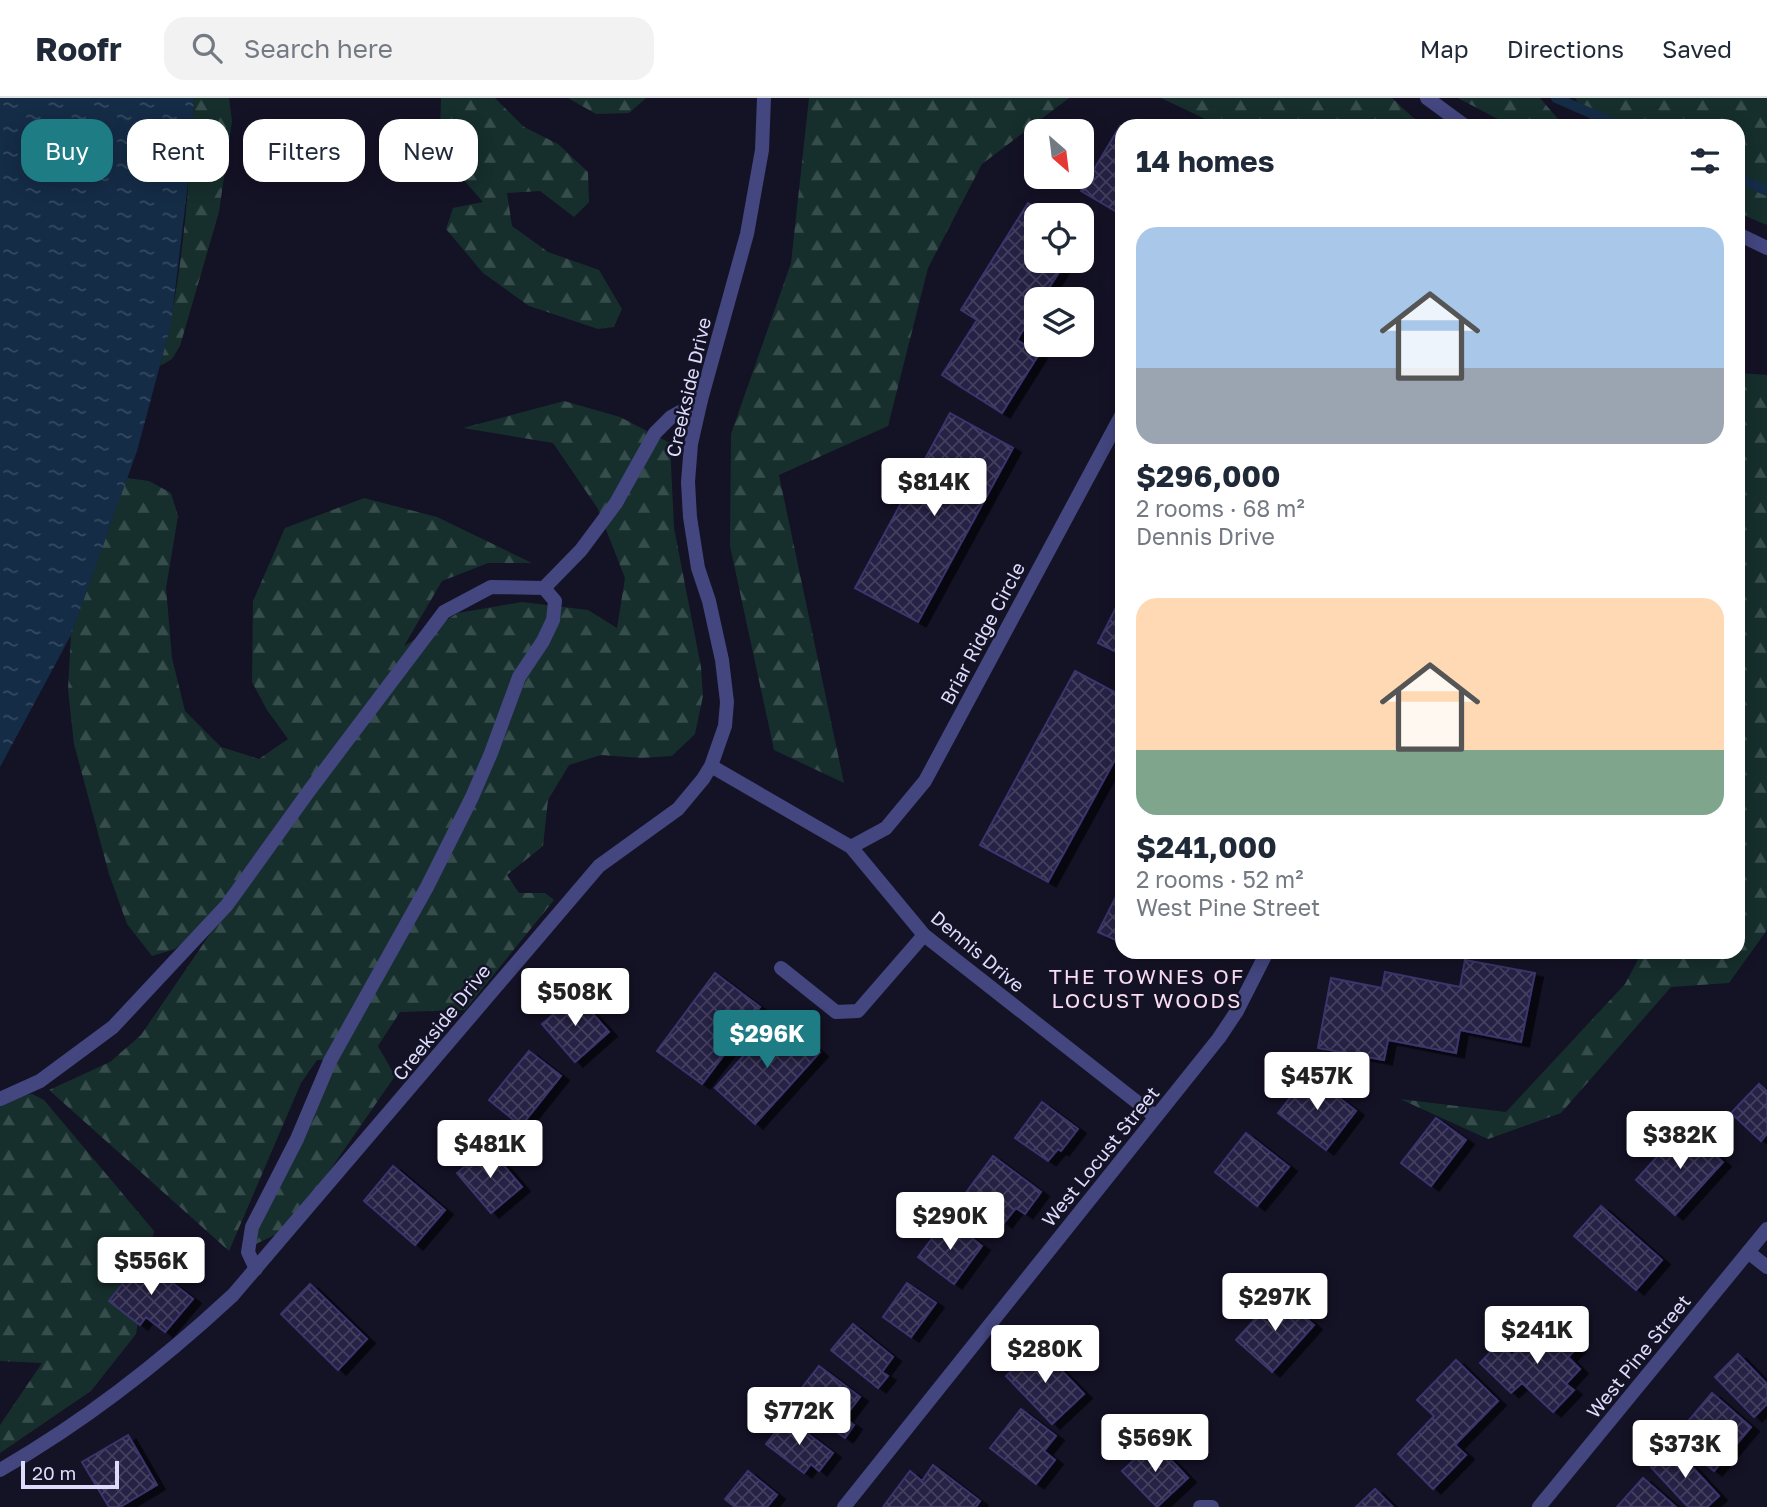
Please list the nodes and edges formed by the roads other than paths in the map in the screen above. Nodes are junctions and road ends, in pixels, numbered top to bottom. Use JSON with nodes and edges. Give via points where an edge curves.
{"nodes":[{"id":1,"x":764,"y":98,"type":"edge"},
{"id":2,"x":1427,"y":98,"type":"edge"},
{"id":3,"x":1456,"y":119,"type":"edge"},
{"id":4,"x":1745,"y":237,"type":"edge"},
{"id":5,"x":1767,"y":248,"type":"edge"},
{"id":6,"x":701,"y":400,"type":"junction"},
{"id":7,"x":1115,"y":427,"type":"edge"},
{"id":8,"x":544,"y":588,"type":"junction"},
{"id":9,"x":710,"y":766,"type":"junction"},
{"id":10,"x":851,"y":847,"type":"junction"},
{"id":11,"x":924,"y":935,"type":"junction"},
{"id":12,"x":1263,"y":959,"type":"edge"},
{"id":13,"x":780,"y":968,"type":"dead end"},
{"id":14,"x":0,"y":1099,"type":"edge"},
{"id":15,"x":1156,"y":1117,"type":"junction"},
{"id":16,"x":1767,"y":1229,"type":"edge"},
{"id":17,"x":1748,"y":1252,"type":"junction"},
{"id":18,"x":1767,"y":1267,"type":"edge"},
{"id":19,"x":256,"y":1269,"type":"junction"},
{"id":20,"x":0,"y":1470,"type":"edge"},
{"id":21,"x":844,"y":1507,"type":"edge"},
{"id":22,"x":1200,"y":1507,"type":"edge"},
{"id":23,"x":1212,"y":1507,"type":"edge"},
{"id":24,"x":1539,"y":1507,"type":"edge"}],
"edges":[{"from":1,"to":6,"type":"street","name":"Creekside Drive","via":[[762,150],[747,234]]},
{"from":2,"to":3,"type":"street"},
{"from":4,"to":5,"type":"street"},
{"from":6,"to":8,"type":"street","via":[[671,417],[655,433],[616,503],[581,550]]},
{"from":6,"to":9,"type":"street","name":"Creekside Drive","via":[[691,444],[690,517],[727,702],[725,726]]},
{"from":7,"to":10,"type":"street","name":"Briar Ridge Circle","via":[[925,781],[886,828]]},
{"from":8,"to":14,"type":"street","via":[[491,587],[444,612],[227,905],[113,1027],[40,1081]]},
{"from":8,"to":19,"type":"street","via":[[555,601],[553,620],[519,677],[472,797],[330,1061],[252,1227],[248,1252]]},
{"from":9,"to":10,"type":"street","name":"Dennis Drive"},
{"from":9,"to":19,"type":"street","name":"Creekside Drive","via":[[678,809],[599,866]]},
{"from":10,"to":11,"type":"street","name":"Dennis Drive"},
{"from":11,"to":13,"type":"street","via":[[858,1011],[836,1012]]},
{"from":11,"to":15,"type":"street","name":"Dennis Drive"},
{"from":12,"to":15,"type":"street","name":"West Locust Street","via":[[1219,1038]]},
{"from":15,"to":21,"type":"street","name":"West Locust Street"},
{"from":16,"to":17,"type":"street","name":"West Pine Street"},
{"from":17,"to":18,"type":"street"},
{"from":17,"to":24,"type":"street","name":"West Pine Street"},
{"from":19,"to":20,"type":"street","name":"Creekside Drive","via":[[199,1327],[82,1419]]},
{"from":22,"to":23,"type":"street"}]}
